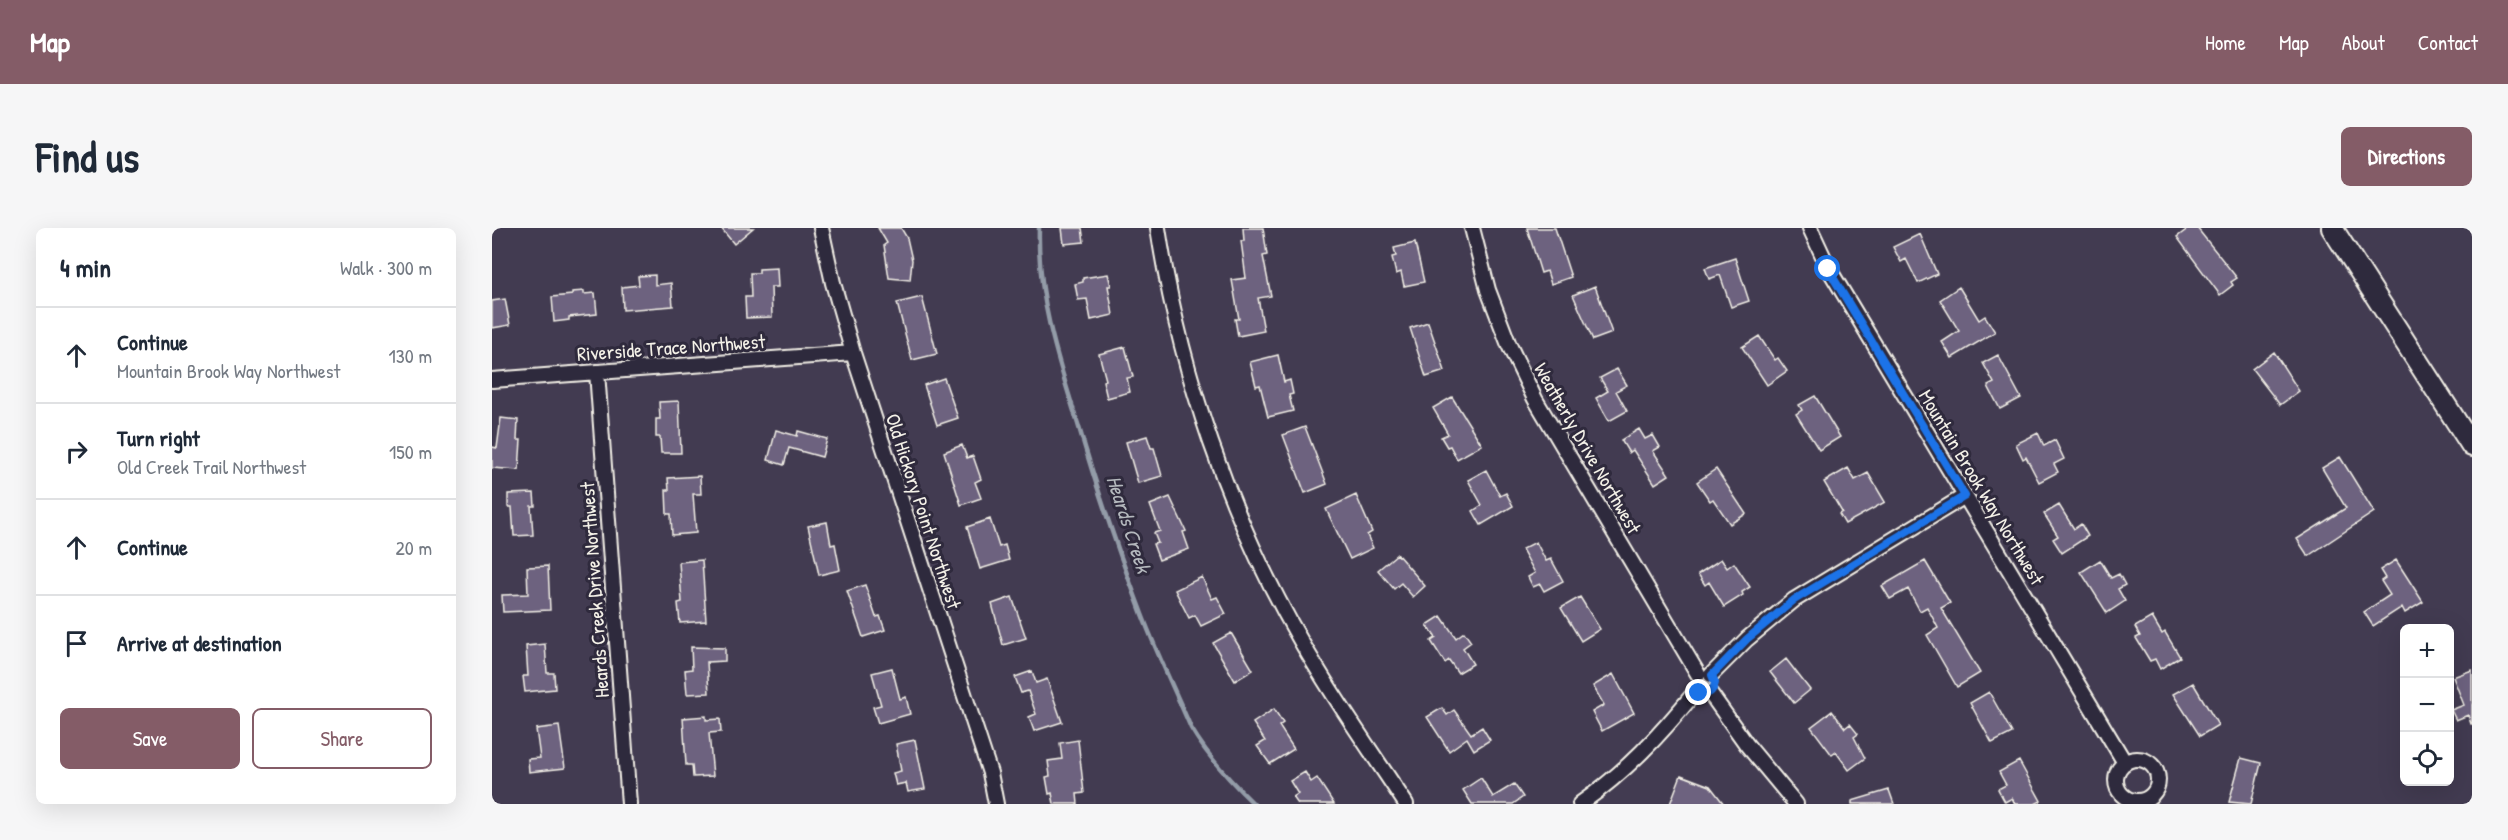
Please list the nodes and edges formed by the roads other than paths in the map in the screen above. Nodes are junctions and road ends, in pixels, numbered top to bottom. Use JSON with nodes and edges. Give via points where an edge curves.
{"nodes":[{"id":1,"x":821,"y":228,"type":"edge"},
{"id":2,"x":1158,"y":228,"type":"edge"},
{"id":3,"x":1472,"y":228,"type":"edge"},
{"id":4,"x":1810,"y":228,"type":"edge"},
{"id":5,"x":2332,"y":228,"type":"edge"},
{"id":6,"x":853,"y":353,"type":"junction"},
{"id":7,"x":597,"y":372,"type":"junction"},
{"id":8,"x":492,"y":380,"type":"edge"},
{"id":9,"x":2472,"y":447,"type":"edge"},
{"id":10,"x":1965,"y":496,"type":"junction"},
{"id":11,"x":1705,"y":675,"type":"junction"},
{"id":12,"x":1703,"y":692,"type":"junction"},
{"id":13,"x":2125,"y":763,"type":"dead end"},
{"id":14,"x":629,"y":804,"type":"edge"},
{"id":15,"x":996,"y":804,"type":"edge"},
{"id":16,"x":1406,"y":804,"type":"edge"},
{"id":17,"x":1580,"y":804,"type":"edge"},
{"id":18,"x":1796,"y":804,"type":"edge"}],
"edges":[{"from":1,"to":6,"type":"street","name":"Old Hickory Point Northwest"},
{"from":2,"to":16,"type":"street","via":[[1187,363],[1219,464],[1257,556],[1302,643]]},
{"from":3,"to":11,"type":"street","name":"Weatherly Drive Northwest","via":[[1488,290],[1535,399]]},
{"from":4,"to":10,"type":"street","name":"Mountain Brook Way Northwest","via":[[1828,269]]},
{"from":5,"to":9,"type":"street"},
{"from":6,"to":7,"type":"street","name":"Riverside Trace Northwest"},
{"from":6,"to":15,"type":"street","name":"Old Hickory Point Northwest","via":[[990,773]]},
{"from":7,"to":8,"type":"street","name":"Riverside Trace Northwest"},
{"from":7,"to":14,"type":"street","name":"Heards Creek Drive Northwest"},
{"from":10,"to":11,"type":"street","via":[[1794,600]]},
{"from":10,"to":13,"type":"street","name":"Mountain Brook Way Northwest"},
{"from":11,"to":12,"type":"street","via":[[1715,683]]},
{"from":11,"to":12,"type":"street","via":[[1693,685]]},
{"from":12,"to":17,"type":"street","via":[[1637,759]]},
{"from":12,"to":18,"type":"street"}]}
